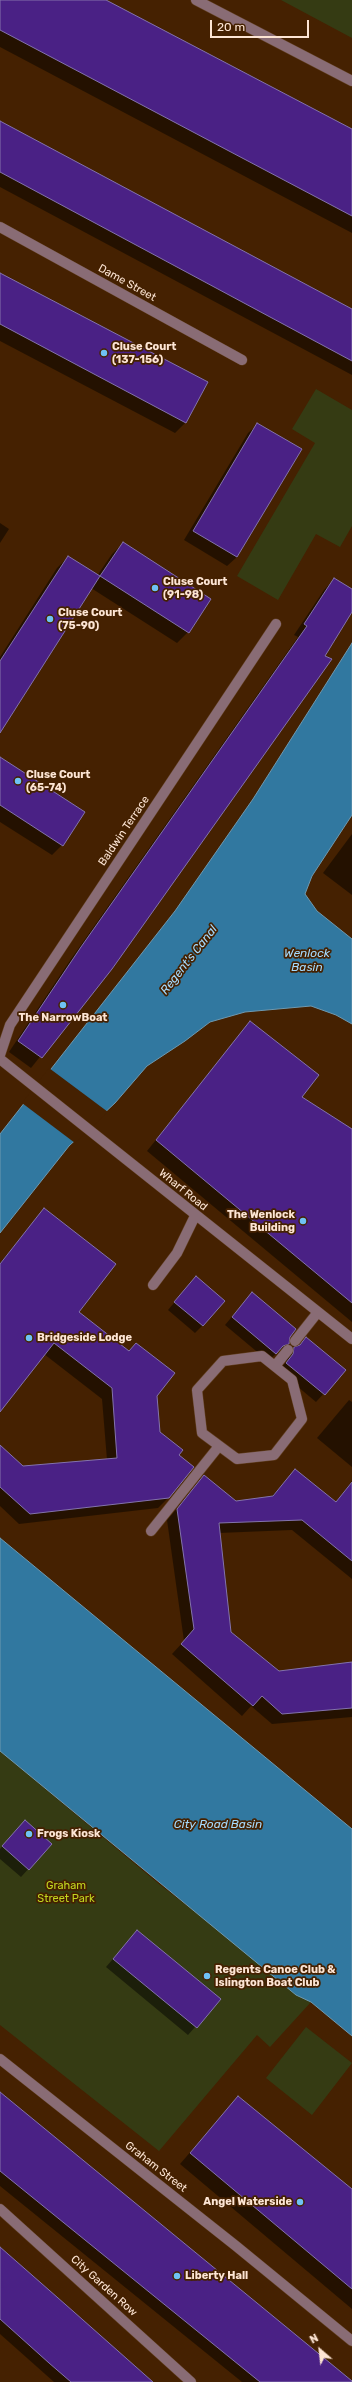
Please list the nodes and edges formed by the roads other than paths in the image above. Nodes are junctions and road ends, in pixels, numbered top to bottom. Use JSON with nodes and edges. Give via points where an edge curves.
{"nodes":[{"id":1,"x":196,"y":0,"type":"edge"},
{"id":2,"x":352,"y":81,"type":"edge"},
{"id":3,"x":0,"y":226,"type":"edge"},
{"id":4,"x":242,"y":360,"type":"dead end"},
{"id":5,"x":276,"y":624,"type":"dead end"},
{"id":6,"x":0,"y":1056,"type":"edge"},
{"id":7,"x":0,"y":1059,"type":"edge"},
{"id":8,"x":195,"y":1216,"type":"junction"},
{"id":9,"x":153,"y":1285,"type":"dead end"},
{"id":10,"x":318,"y":1312,"type":"junction"},
{"id":11,"x":352,"y":1339,"type":"edge"},
{"id":12,"x":295,"y":1341,"type":"dead end"},
{"id":13,"x":288,"y":1350,"type":"dead end"},
{"id":14,"x":275,"y":1366,"type":"junction"},
{"id":15,"x":219,"y":1446,"type":"junction"},
{"id":16,"x":151,"y":1531,"type":"dead end"},
{"id":17,"x":0,"y":2059,"type":"edge"},
{"id":18,"x":0,"y":2209,"type":"edge"},
{"id":19,"x":352,"y":2341,"type":"edge"},
{"id":20,"x":191,"y":2382,"type":"edge"}],
"edges":[{"from":1,"to":2,"type":"street"},
{"from":3,"to":4,"type":"street","name":"Dame Street"},
{"from":5,"to":6,"type":"street","name":"Baldwin Terrace","via":[[10,1025]]},
{"from":7,"to":8,"type":"street","name":"Wharf Road"},
{"from":8,"to":9,"type":"street","via":[[177,1253]]},
{"from":8,"to":10,"type":"street","name":"Wharf Road"},
{"from":10,"to":11,"type":"street","name":"Wharf Road"},
{"from":10,"to":12,"type":"street"},
{"from":13,"to":14,"type":"street"},
{"from":14,"to":15,"type":"street","via":[[262,1356],[223,1361],[197,1390],[202,1432]]},
{"from":14,"to":15,"type":"street","via":[[292,1380],[302,1419],[274,1455],[237,1459]]},
{"from":15,"to":16,"type":"street"},
{"from":17,"to":19,"type":"street","name":"Graham Street"},
{"from":18,"to":20,"type":"street","name":"City Garden Row"}]}
